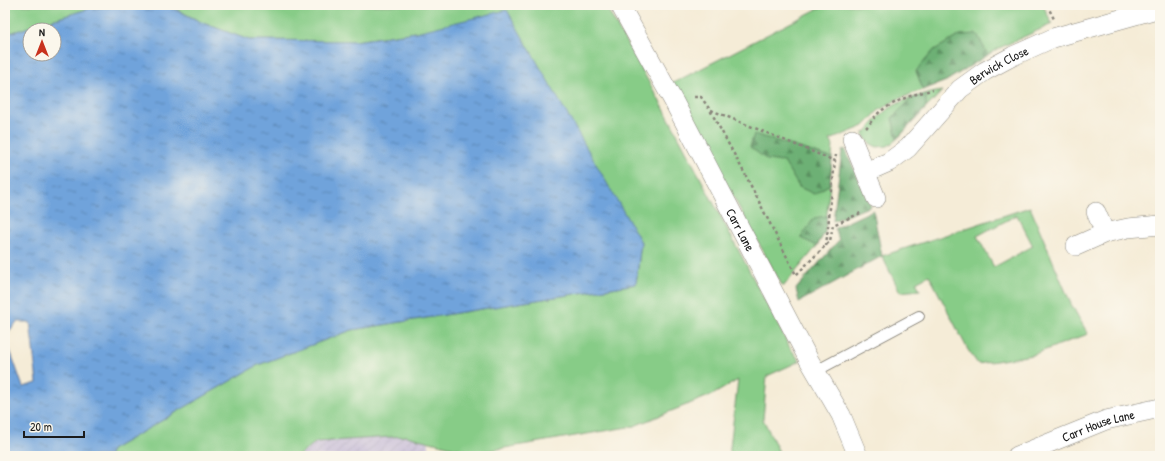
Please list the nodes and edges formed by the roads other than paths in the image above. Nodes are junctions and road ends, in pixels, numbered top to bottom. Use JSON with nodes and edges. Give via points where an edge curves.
{"nodes":[{"id":1,"x":620,"y":5,"type":"edge"},
{"id":2,"x":1160,"y":8,"type":"edge"},
{"id":3,"x":853,"y":141,"type":"road end"},
{"id":4,"x":866,"y":172,"type":"junction"},
{"id":5,"x":876,"y":198,"type":"road end"},
{"id":6,"x":1096,"y":212,"type":"dead end"},
{"id":7,"x":1160,"y":226,"type":"edge"},
{"id":8,"x":1105,"y":234,"type":"junction"},
{"id":9,"x":1076,"y":246,"type":"dead end"},
{"id":10,"x":919,"y":316,"type":"dead end"},
{"id":11,"x":816,"y":371,"type":"junction"},
{"id":12,"x":1160,"y":408,"type":"edge"},
{"id":13,"x":1026,"y":454,"type":"edge"},
{"id":14,"x":858,"y":456,"type":"edge"}],
"edges":[{"from":1,"to":11,"type":"street","name":"Carr Lane"},
{"from":2,"to":4,"type":"street","name":"Berwick Close","via":[[1053,38],[985,71],[960,89],[908,148],[889,162]]},
{"from":3,"to":4,"type":"street"},
{"from":4,"to":5,"type":"street"},
{"from":6,"to":8,"type":"street"},
{"from":7,"to":8,"type":"street","via":[[1128,228]]},
{"from":8,"to":9,"type":"street"},
{"from":10,"to":11,"type":"lane"},
{"from":11,"to":14,"type":"street","name":"Carr Lane","via":[[841,415]]},
{"from":12,"to":13,"type":"street","name":"Carr House Lane","via":[[1106,420]]}]}
